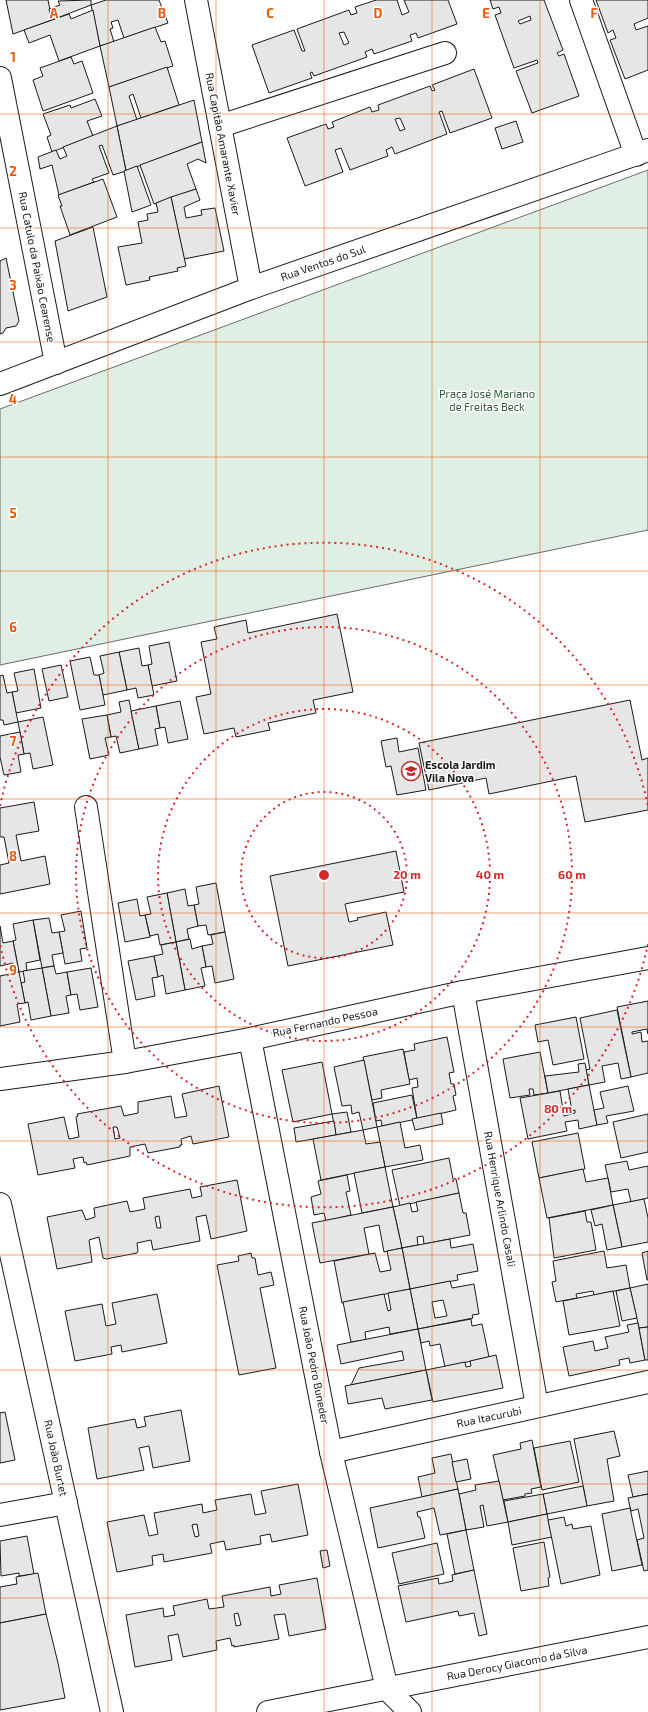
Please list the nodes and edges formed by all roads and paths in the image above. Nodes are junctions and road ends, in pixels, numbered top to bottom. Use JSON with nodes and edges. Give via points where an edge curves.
{"nodes":[{"id":1,"x":196,"y":0,"type":"edge"},
{"id":2,"x":581,"y":0,"type":"edge"},
{"id":3,"x":445,"y":52,"type":"dead end"},
{"id":4,"x":0,"y":78,"type":"edge"},
{"id":5,"x":220,"y":126,"type":"junction"},
{"id":6,"x":642,"y":152,"type":"edge"},
{"id":7,"x":251,"y":288,"type":"junction"},
{"id":8,"x":56,"y":363,"type":"junction"},
{"id":9,"x":0,"y":384,"type":"edge"},
{"id":10,"x":86,"y":807,"type":"dead end"},
{"id":11,"x":648,"y":958,"type":"edge"},
{"id":12,"x":463,"y":992,"type":"junction"},
{"id":13,"x":250,"y":1039,"type":"junction"},
{"id":14,"x":125,"y":1062,"type":"junction"},
{"id":15,"x":0,"y":1079,"type":"edge"},
{"id":16,"x":0,"y":1204,"type":"edge"},
{"id":17,"x":648,"y":1382,"type":"edge"},
{"id":18,"x":537,"y":1406,"type":"junction"},
{"id":19,"x":331,"y":1452,"type":"junction"},
{"id":20,"x":66,"y":1503,"type":"junction"},
{"id":21,"x":0,"y":1515,"type":"edge"},
{"id":22,"x":648,"y":1638,"type":"edge"},
{"id":23,"x":387,"y":1689,"type":"junction"},
{"id":24,"x":112,"y":1712,"type":"edge"},
{"id":25,"x":268,"y":1712,"type":"edge"},
{"id":26,"x":410,"y":1712,"type":"edge"}],
"edges":[{"from":1,"to":5,"type":"street","name":"Rua Capitão Amarante Xavier"},
{"from":2,"to":6,"type":"street"},
{"from":3,"to":5,"type":"street"},
{"from":4,"to":8,"type":"street","name":"Rua Catulo da Paixão Cearense"},
{"from":5,"to":7,"type":"street","name":"Rua Capitão Amarante Xavier"},
{"from":6,"to":7,"type":"street","name":"Rua Ventos do Sul"},
{"from":7,"to":8,"type":"street","name":"Rua Ventos do Sul"},
{"from":8,"to":9,"type":"street","name":"Rua Ventos do Sul"},
{"from":10,"to":14,"type":"street"},
{"from":11,"to":12,"type":"street","name":"Rua Fernando Pessoa"},
{"from":12,"to":13,"type":"street","name":"Rua Fernando Pessoa"},
{"from":12,"to":18,"type":"street","name":"Rua Henrique Arlindo Casali"},
{"from":13,"to":14,"type":"street","name":"Rua Fernando Pessoa"},
{"from":13,"to":19,"type":"street","name":"Rua João Pedro Buneder"},
{"from":14,"to":15,"type":"street","name":"Rua Fernando Pessoa"},
{"from":16,"to":20,"type":"street","name":"Rua João Burtet"},
{"from":17,"to":18,"type":"street","name":"Rua Itacurubi"},
{"from":18,"to":19,"type":"street","name":"Rua Itacurubi"},
{"from":19,"to":23,"type":"street","name":"Rua João Pedro Buneder"},
{"from":20,"to":21,"type":"street"},
{"from":20,"to":24,"type":"street","name":"Rua João Burtet"},
{"from":22,"to":23,"type":"street","name":"Rua Derocy Giacomo da Silva"},
{"from":23,"to":25,"type":"street","name":"Rua Derocy Giacomo da Silva"},
{"from":23,"to":26,"type":"street"}]}
